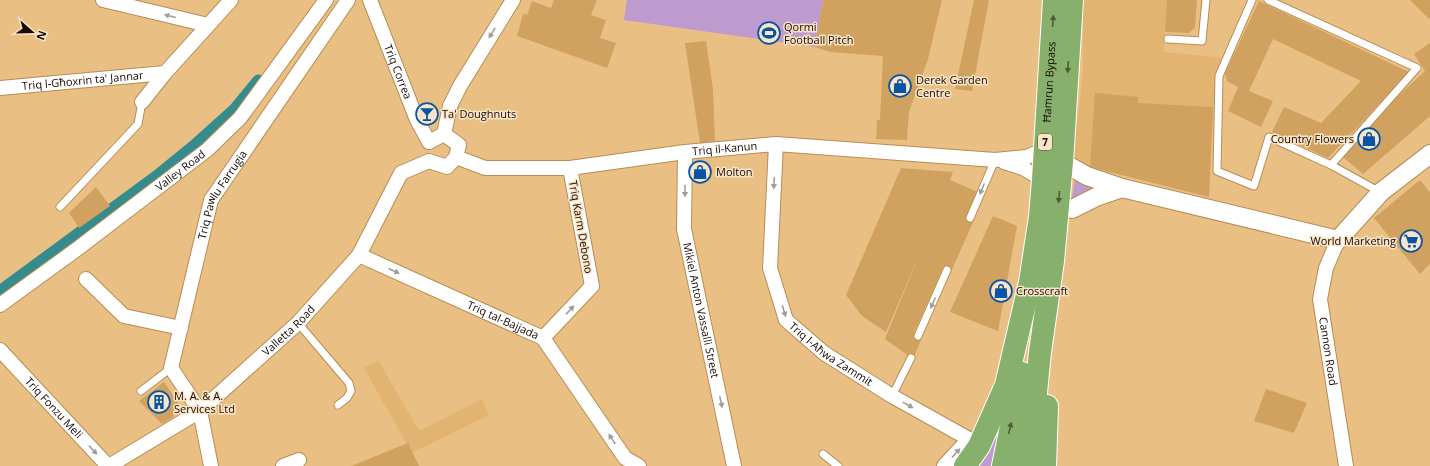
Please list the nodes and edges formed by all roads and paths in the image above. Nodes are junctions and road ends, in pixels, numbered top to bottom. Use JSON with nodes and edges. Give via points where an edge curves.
{"nodes":[{"id":1,"x":103,"y":0,"type":"edge"},
{"id":2,"x":231,"y":0,"type":"edge"},
{"id":3,"x":326,"y":0,"type":"edge"},
{"id":4,"x":348,"y":0,"type":"edge"},
{"id":5,"x":370,"y":0,"type":"edge"},
{"id":6,"x":380,"y":0,"type":"edge"},
{"id":7,"x":513,"y":0,"type":"edge"},
{"id":8,"x":1054,"y":0,"type":"edge"},
{"id":9,"x":1072,"y":0,"type":"edge"},
{"id":10,"x":1206,"y":0,"type":"edge"},
{"id":11,"x":1252,"y":0,"type":"edge"},
{"id":12,"x":1268,"y":0,"type":"edge"},
{"id":13,"x":126,"y":3,"type":"edge"},
{"id":14,"x":376,"y":18,"type":"junction"},
{"id":15,"x":208,"y":25,"type":"junction"},
{"id":16,"x":1168,"y":39,"type":"dead end"},
{"id":17,"x":165,"y":73,"type":"junction"},
{"id":18,"x":0,"y":88,"type":"edge"},
{"id":19,"x":142,"y":102,"type":"joint"},
{"id":20,"x":444,"y":134,"type":"junction"},
{"id":21,"x":429,"y":142,"type":"junction"},
{"id":22,"x":776,"y":144,"type":"junction"},
{"id":23,"x":1045,"y":149,"type":"junction"},
{"id":24,"x":685,"y":152,"type":"junction"},
{"id":25,"x":1430,"y":154,"type":"edge"},
{"id":26,"x":456,"y":157,"type":"junction"},
{"id":27,"x":995,"y":160,"type":"junction"},
{"id":28,"x":429,"y":161,"type":"junction"},
{"id":29,"x":1062,"y":162,"type":"junction"},
{"id":30,"x":1331,"y":165,"type":"junction"},
{"id":31,"x":570,"y":168,"type":"junction"},
{"id":32,"x":1043,"y":180,"type":"junction"},
{"id":33,"x":1122,"y":188,"type":"junction"},
{"id":34,"x":1380,"y":192,"type":"junction"},
{"id":35,"x":60,"y":206,"type":"dead end"},
{"id":36,"x":1072,"y":209,"type":"dead end"},
{"id":37,"x":1040,"y":217,"type":"junction"},
{"id":38,"x":970,"y":218,"type":"dead end"},
{"id":39,"x":1338,"y":240,"type":"junction"},
{"id":40,"x":359,"y":255,"type":"junction"},
{"id":41,"x":1053,"y":260,"type":"junction"},
{"id":42,"x":947,"y":270,"type":"dead end"},
{"id":43,"x":86,"y":279,"type":"dead end"},
{"id":44,"x":1030,"y":282,"type":"junction"},
{"id":45,"x":0,"y":305,"type":"edge"},
{"id":46,"x":298,"y":324,"type":"junction"},
{"id":47,"x":181,"y":328,"type":"junction"},
{"id":48,"x":918,"y":336,"type":"dead end"},
{"id":49,"x":543,"y":338,"type":"junction"},
{"id":50,"x":0,"y":350,"type":"edge"},
{"id":51,"x":911,"y":358,"type":"dead end"},
{"id":52,"x":171,"y":368,"type":"junction"},
{"id":53,"x":141,"y":391,"type":"dead end"},
{"id":54,"x":892,"y":396,"type":"junction"},
{"id":55,"x":338,"y":405,"type":"dead end"},
{"id":56,"x":200,"y":411,"type":"junction"},
{"id":57,"x":969,"y":439,"type":"junction"},
{"id":58,"x":823,"y":454,"type":"dead end"},
{"id":59,"x":298,"y":460,"type":"dead end"},
{"id":60,"x":108,"y":466,"type":"edge"},
{"id":61,"x":210,"y":466,"type":"edge"},
{"id":62,"x":283,"y":466,"type":"edge"},
{"id":63,"x":639,"y":466,"type":"edge"},
{"id":64,"x":734,"y":466,"type":"edge"},
{"id":65,"x":838,"y":466,"type":"edge"},
{"id":66,"x":944,"y":466,"type":"edge"},
{"id":67,"x":965,"y":466,"type":"edge"},
{"id":68,"x":1003,"y":466,"type":"edge"},
{"id":69,"x":1024,"y":466,"type":"edge"},
{"id":70,"x":1045,"y":466,"type":"edge"},
{"id":71,"x":1346,"y":466,"type":"edge"}],
"edges":[{"from":1,"to":13,"type":"street"},
{"from":2,"to":15,"type":"street"},
{"from":3,"to":45,"type":"street","name":"Valley Road","via":[[240,118],[206,150]]},
{"from":4,"to":47,"type":"street","name":"Triq Pawlu Farrugia","via":[[212,200]]},
{"from":5,"to":14,"type":"street","name":"Triq Correa"},
{"from":6,"to":14,"type":"street"},
{"from":7,"to":20,"type":"street","one_way":true,"via":[[460,86],[450,106]]},
{"from":23,"to":8,"type":"highway","name":"Ħamrun Bypass","number":"7","one_way":true},
{"from":9,"to":29,"type":"highway","name":"Ħamrun Bypass","number":"7","one_way":true},
{"from":10,"to":16,"type":"lane","via":[[1202,41]]},
{"from":11,"to":30,"type":"lane","via":[[1219,76],[1217,171],[1254,186],[1270,137]]},
{"from":12,"to":30,"type":"lane","via":[[1416,68]]},
{"from":15,"to":13,"type":"street","one_way":true},
{"from":14,"to":21,"type":"street","name":"Triq Correa","via":[[417,120]]},
{"from":15,"to":17,"type":"street"},
{"from":17,"to":18,"type":"street","name":"Triq l-Għoxrin ta' Jannar"},
{"from":17,"to":19,"type":"street"},
{"from":19,"to":35,"type":"lane","via":[[138,124]]},
{"from":20,"to":21,"type":"street"},
{"from":20,"to":26,"type":"street","via":[[459,145]]},
{"from":21,"to":28,"type":"street"},
{"from":22,"to":24,"type":"street","name":"Triq il-Kanun"},
{"from":22,"to":27,"type":"street","name":"Triq il-Kanun"},
{"from":22,"to":54,"type":"street","name":"Triq l-Aħwa Zammit","one_way":true,"via":[[770,268],[786,320],[824,353]]},
{"from":23,"to":27,"type":"street","name":"Triq il-Kanun","via":[[1027,157]]},
{"from":23,"to":32,"type":"highway","name":"Ħamrun Bypass","number":"7"},
{"from":24,"to":31,"type":"street","name":"Triq il-Kanun"},
{"from":24,"to":64,"type":"street","name":"Mikiel Anton Vassalli Street","one_way":true,"via":[[684,229]]},
{"from":25,"to":34,"type":"street","name":"Cannon Road"},
{"from":26,"to":28,"type":"street","via":[[447,167]]},
{"from":26,"to":31,"type":"street","name":"Triq il-Kanun","via":[[484,168]]},
{"from":27,"to":32,"type":"street","name":"Triq il-Kanun","via":[[1024,168]]},
{"from":27,"to":38,"type":"lane","one_way":true},
{"from":28,"to":40,"type":"street","name":"Valletta Road","via":[[402,173]]},
{"from":29,"to":33,"type":"street","via":[[1087,176]]},
{"from":29,"to":41,"type":"highway","name":"Ħamrun Bypass","number":"7","one_way":true},
{"from":30,"to":34,"type":"lane"},
{"from":49,"to":31,"type":"street","name":"Triq Karm Debono","one_way":true,"via":[[592,286]]},
{"from":32,"to":37,"type":"highway","name":"Ħamrun Bypass","number":"7"},
{"from":33,"to":36,"type":"street"},
{"from":33,"to":39,"type":"street"},
{"from":34,"to":39,"type":"street","name":"Cannon Road"},
{"from":37,"to":44,"type":"highway","name":"Ħamrun Bypass","number":"7"},
{"from":37,"to":57,"type":"highway","via":[[1022,277],[1001,375]]},
{"from":39,"to":71,"type":"street","name":"Cannon Road","via":[[1326,268],[1320,299]]},
{"from":40,"to":46,"type":"street","name":"Valletta Road"},
{"from":40,"to":49,"type":"street","name":"Triq tal-Bajjada","one_way":true},
{"from":41,"to":69,"type":"highway","via":[[1033,423]]},
{"from":41,"to":70,"type":"highway"},
{"from":42,"to":48,"type":"lane","one_way":true},
{"from":43,"to":47,"type":"street","via":[[124,316]]},
{"from":44,"to":67,"type":"highway","via":[[1006,385],[979,446]]},
{"from":68,"to":44,"type":"highway","one_way":true,"via":[[1028,342]]},
{"from":46,"to":55,"type":"lane","via":[[349,383],[351,391]]},
{"from":46,"to":56,"type":"street","name":"Valletta Road"},
{"from":47,"to":52,"type":"street","name":"Triq Pawlu Farrugia"},
{"from":63,"to":49,"type":"street","name":"Triq tal-Bajjada","one_way":true,"via":[[625,458]]},
{"from":50,"to":60,"type":"street","name":"Triq Fonzu Meli","one_way":true},
{"from":51,"to":54,"type":"lane"},
{"from":52,"to":53,"type":"lane"},
{"from":52,"to":56,"type":"street"},
{"from":54,"to":57,"type":"street","name":"Triq l-Aħwa Zammit","one_way":true},
{"from":56,"to":60,"type":"street","name":"Valletta Road"},
{"from":56,"to":61,"type":"street"},
{"from":66,"to":57,"type":"street","one_way":true},
{"from":58,"to":65,"type":"lane"},
{"from":59,"to":62,"type":"street"}]}
